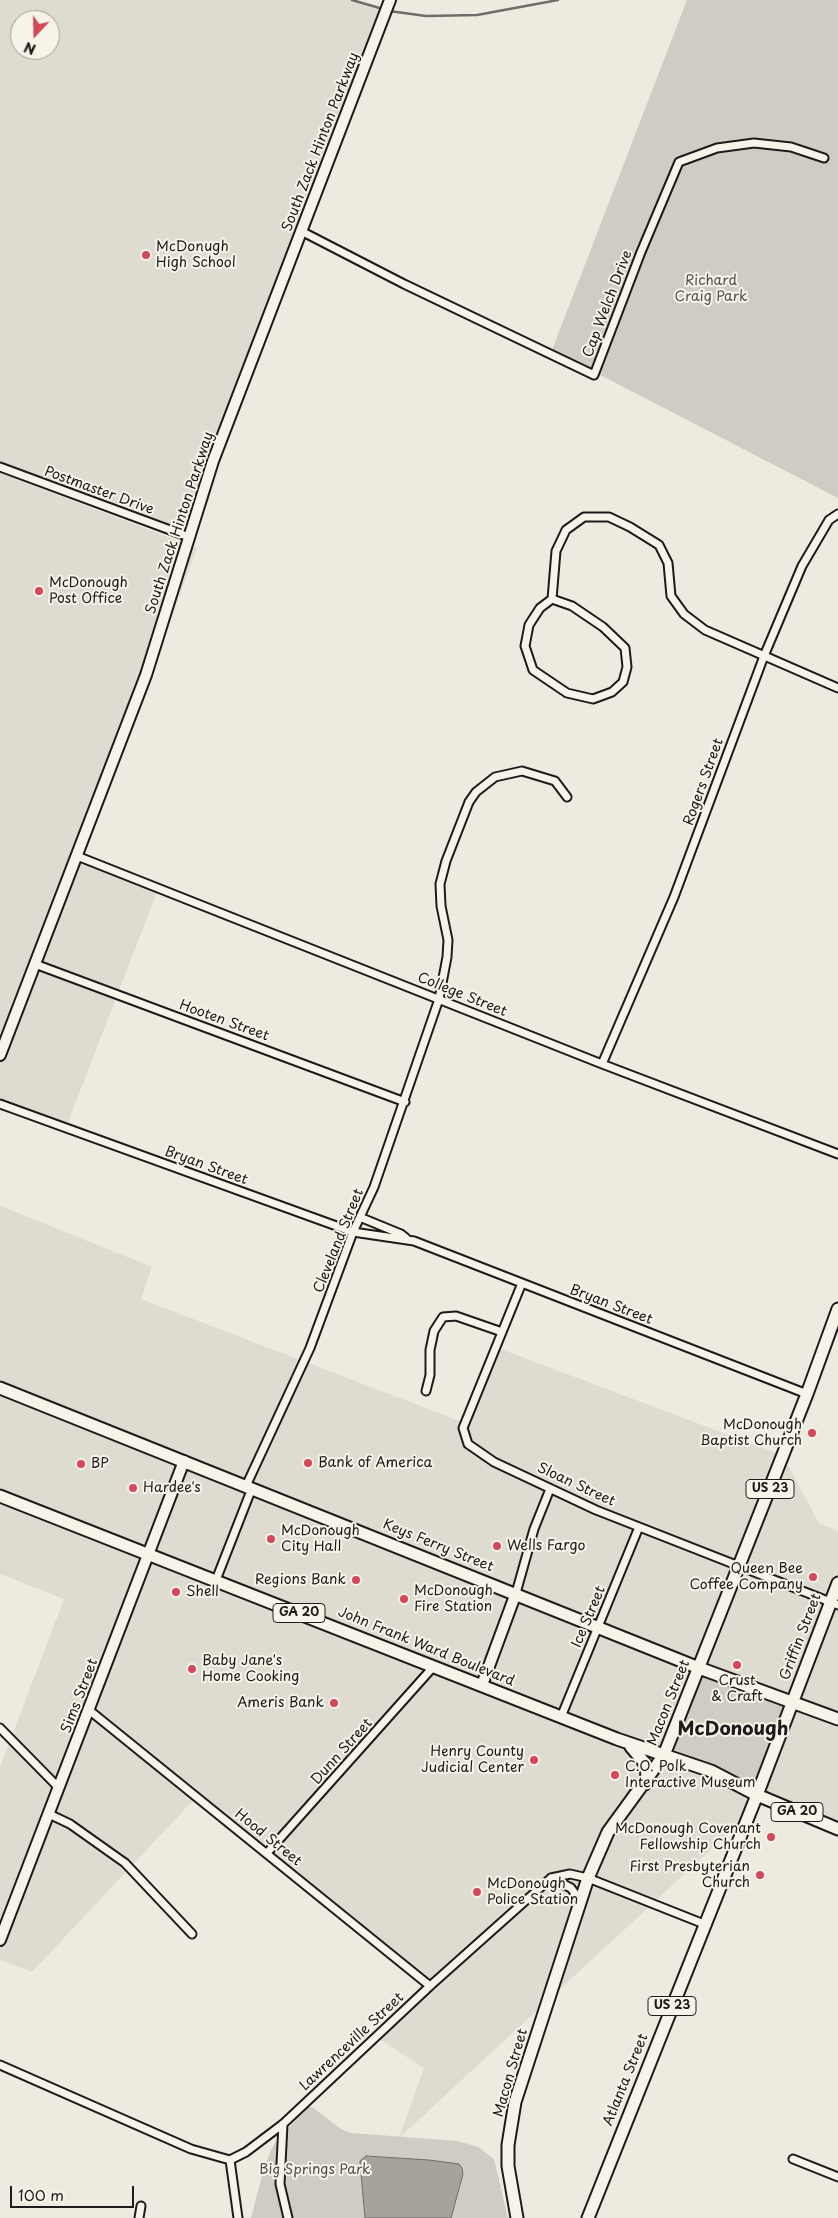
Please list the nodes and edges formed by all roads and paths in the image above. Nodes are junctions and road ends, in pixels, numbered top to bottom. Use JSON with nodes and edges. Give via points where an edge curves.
{"nodes":[{"id":1,"x":390,"y":0,"type":"edge"},
{"id":2,"x":824,"y":158,"type":"dead end"},
{"id":3,"x":301,"y":231,"type":"junction"},
{"id":4,"x":0,"y":467,"type":"edge"},
{"id":5,"x":838,"y":514,"type":"edge"},
{"id":6,"x":189,"y":537,"type":"junction"},
{"id":7,"x":552,"y":599,"type":"junction"},
{"id":8,"x":764,"y":656,"type":"junction"},
{"id":9,"x":838,"y":688,"type":"edge"},
{"id":10,"x":567,"y":797,"type":"dead end"},
{"id":11,"x":77,"y":856,"type":"junction"},
{"id":12,"x":35,"y":964,"type":"junction"},
{"id":13,"x":439,"y":999,"type":"junction"},
{"id":14,"x":4,"y":1036,"type":"edge"},
{"id":15,"x":0,"y":1055,"type":"edge"},
{"id":16,"x":602,"y":1064,"type":"junction"},
{"id":17,"x":405,"y":1102,"type":"junction"},
{"id":18,"x":0,"y":1104,"type":"edge"},
{"id":19,"x":838,"y":1154,"type":"edge"},
{"id":20,"x":362,"y":1218,"type":"junction"},
{"id":21,"x":353,"y":1232,"type":"junction"},
{"id":22,"x":406,"y":1238,"type":"junction"},
{"id":23,"x":522,"y":1283,"type":"junction"},
{"id":24,"x":838,"y":1309,"type":"edge"},
{"id":25,"x":502,"y":1332,"type":"junction"},
{"id":26,"x":0,"y":1388,"type":"edge"},
{"id":27,"x":426,"y":1391,"type":"dead end"},
{"id":28,"x":807,"y":1394,"type":"junction"},
{"id":29,"x":184,"y":1462,"type":"junction"},
{"id":30,"x":249,"y":1487,"type":"junction"},
{"id":31,"x":550,"y":1489,"type":"junction"},
{"id":32,"x":0,"y":1496,"type":"edge"},
{"id":33,"x":639,"y":1527,"type":"junction"},
{"id":34,"x":149,"y":1554,"type":"junction"},
{"id":35,"x":740,"y":1565,"type":"junction"},
{"id":36,"x":216,"y":1580,"type":"junction"},
{"id":37,"x":838,"y":1583,"type":"edge"},
{"id":38,"x":516,"y":1593,"type":"junction"},
{"id":39,"x":834,"y":1603,"type":"edge"},
{"id":40,"x":598,"y":1626,"type":"junction"},
{"id":41,"x":434,"y":1666,"type":"junction"},
{"id":42,"x":699,"y":1668,"type":"junction"},
{"id":43,"x":482,"y":1685,"type":"junction"},
{"id":44,"x":792,"y":1701,"type":"junction"},
{"id":45,"x":89,"y":1710,"type":"junction"},
{"id":46,"x":561,"y":1717,"type":"junction"},
{"id":47,"x":838,"y":1719,"type":"edge"},
{"id":48,"x":0,"y":1728,"type":"edge"},
{"id":49,"x":626,"y":1742,"type":"junction"},
{"id":50,"x":664,"y":1755,"type":"junction"},
{"id":51,"x":645,"y":1784,"type":"junction"},
{"id":52,"x":59,"y":1788,"type":"junction"},
{"id":53,"x":757,"y":1795,"type":"junction"},
{"id":54,"x":49,"y":1814,"type":"junction"},
{"id":55,"x":838,"y":1829,"type":"edge"},
{"id":56,"x":267,"y":1853,"type":"junction"},
{"id":57,"x":551,"y":1878,"type":"junction"},
{"id":58,"x":588,"y":1878,"type":"junction"},
{"id":59,"x":578,"y":1910,"type":"junction"},
{"id":60,"x":704,"y":1924,"type":"junction"},
{"id":61,"x":192,"y":1934,"type":"dead end"},
{"id":62,"x":0,"y":1940,"type":"edge"},
{"id":63,"x":430,"y":1986,"type":"junction"},
{"id":64,"x":0,"y":2066,"type":"edge"},
{"id":65,"x":283,"y":2124,"type":"junction"},
{"id":66,"x":793,"y":2159,"type":"dead end"},
{"id":67,"x":230,"y":2160,"type":"junction"},
{"id":68,"x":838,"y":2177,"type":"edge"},
{"id":69,"x":141,"y":2206,"type":"dead end"},
{"id":70,"x":139,"y":2218,"type":"edge"},
{"id":71,"x":238,"y":2218,"type":"edge"},
{"id":72,"x":288,"y":2218,"type":"edge"},
{"id":73,"x":518,"y":2218,"type":"edge"},
{"id":74,"x":588,"y":2218,"type":"edge"}],
"edges":[{"from":1,"to":3,"type":"main road","name":"South Zack Hinton Parkway"},
{"from":2,"to":3,"type":"street","name":"Cap Welch Drive","via":[[790,147],[754,143],[717,148],[680,162],[594,375]]},
{"from":3,"to":6,"type":"main road","name":"South Zack Hinton Parkway","via":[[213,460]]},
{"from":4,"to":6,"type":"street","name":"Postmaster Drive"},
{"from":5,"to":8,"type":"street","name":"Rogers Street","via":[[829,520],[802,566]]},
{"from":6,"to":11,"type":"main road","name":"South Zack Hinton Parkway","via":[[146,675]]},
{"from":7,"to":7,"type":"street","via":[[540,608],[529,625],[525,646],[533,670],[567,693],[593,699],[612,692],[623,682],[627,668],[625,648],[580,611]]},
{"from":7,"to":8,"type":"street","via":[[556,551],[566,530],[584,517],[609,517],[659,545],[668,563],[671,596],[684,614],[705,630]]},
{"from":8,"to":9,"type":"street"},
{"from":8,"to":16,"type":"street","name":"Rogers Street","via":[[674,897]]},
{"from":10,"to":13,"type":"street","name":"Cleveland Street","via":[[555,781],[522,770],[495,776],[485,782],[469,802],[440,884],[448,957]]},
{"from":11,"to":12,"type":"main road","name":"South Zack Hinton Parkway"},
{"from":11,"to":13,"type":"street","name":"College Street"},
{"from":12,"to":14,"type":"main road","name":"South Zack Hinton Parkway"},
{"from":12,"to":17,"type":"street","name":"Hooten Street"},
{"from":13,"to":16,"type":"street","name":"College Street"},
{"from":13,"to":17,"type":"street","name":"Cleveland Street"},
{"from":14,"to":15,"type":"main road","name":"South Zack Hinton Parkway"},
{"from":16,"to":19,"type":"street","name":"College Street"},
{"from":17,"to":20,"type":"street","name":"Cleveland Street"},
{"from":18,"to":21,"type":"street","name":"Bryan Street"},
{"from":20,"to":21,"type":"street","name":"Cleveland Street"},
{"from":20,"to":22,"type":"street","name":"Bryan Street"},
{"from":21,"to":22,"type":"street","name":"Bryan Street"},
{"from":21,"to":30,"type":"street","name":"Cleveland Street","via":[[310,1348]]},
{"from":22,"to":23,"type":"street","name":"Bryan Street"},
{"from":23,"to":25,"type":"street","name":"Sloan Street"},
{"from":23,"to":28,"type":"street","name":"Bryan Street"},
{"from":24,"to":28,"type":"main road","name":"Macon Street","number":"US 23"},
{"from":25,"to":27,"type":"street","via":[[456,1316],[443,1317],[434,1331]]},
{"from":25,"to":31,"type":"street","name":"Sloan Street","via":[[466,1419],[465,1437],[486,1457]]},
{"from":26,"to":29,"type":"main road","name":"Keys Ferry Street"},
{"from":28,"to":35,"type":"main road","name":"Macon Street","number":"US 23"},
{"from":29,"to":30,"type":"main road","name":"Keys Ferry Street"},
{"from":29,"to":34,"type":"main road","name":"Sims Street"},
{"from":30,"to":36,"type":"street","name":"Cleveland Street"},
{"from":30,"to":38,"type":"main road","name":"Keys Ferry Street"},
{"from":31,"to":33,"type":"street","name":"Sloan Street"},
{"from":31,"to":38,"type":"street","via":[[534,1529]]},
{"from":32,"to":34,"type":"main road","name":"John Frank Ward Boulevard","number":"GA 20"},
{"from":33,"to":35,"type":"street","name":"Sloan Street"},
{"from":33,"to":40,"type":"street","name":"Ice Street"},
{"from":34,"to":36,"type":"main road","name":"John Frank Ward Boulevard","number":"GA 20"},
{"from":34,"to":45,"type":"main road","name":"Sims Street"},
{"from":35,"to":39,"type":"street","name":"Sloan Street"},
{"from":35,"to":42,"type":"main road","name":"Macon Street","number":"US 23"},
{"from":36,"to":41,"type":"main road","name":"John Frank Ward Boulevard","number":"GA 20"},
{"from":37,"to":39,"type":"main road","name":"Griffin Street","number":"US 23"},
{"from":38,"to":40,"type":"main road","name":"Keys Ferry Street"},
{"from":38,"to":43,"type":"main road"},
{"from":39,"to":44,"type":"main road","name":"Griffin Street","number":"US 23"},
{"from":40,"to":42,"type":"main road","name":"Keys Ferry Street"},
{"from":40,"to":46,"type":"street","name":"Ice Street"},
{"from":41,"to":43,"type":"main road","name":"John Frank Ward Boulevard","number":"GA 20"},
{"from":41,"to":56,"type":"street","name":"Dunn Street"},
{"from":42,"to":44,"type":"main road","name":"Keys Ferry Street"},
{"from":42,"to":50,"type":"main road","name":"Macon Street","number":"US 23"},
{"from":43,"to":46,"type":"main road","name":"John Frank Ward Boulevard","number":"GA 20"},
{"from":44,"to":47,"type":"main road","name":"Keys Ferry Street"},
{"from":44,"to":53,"type":"main road","name":"Atlanta Street","number":"US 23"},
{"from":45,"to":52,"type":"main road","name":"Sims Street"},
{"from":45,"to":56,"type":"street","name":"Hood Street"},
{"from":46,"to":49,"type":"main road","name":"John Frank Ward Boulevard","number":"GA 20"},
{"from":48,"to":52,"type":"street"},
{"from":49,"to":50,"type":"main road","name":"John Frank Ward Boulevard","number":"GA 20"},
{"from":49,"to":51,"type":"main road","via":[[644,1762]]},
{"from":50,"to":51,"type":"main road","name":"Macon Street","number":"US 23"},
{"from":50,"to":53,"type":"main road","name":"John Frank Ward Boulevard","number":"GA 20","via":[[712,1771]]},
{"from":51,"to":58,"type":"main road","name":"Macon Street","number":"US 23","via":[[608,1832]]},
{"from":52,"to":54,"type":"main road","name":"Sims Street"},
{"from":53,"to":55,"type":"main road","number":"GA 20"},
{"from":53,"to":60,"type":"main road","name":"Atlanta Street","number":"US 23"},
{"from":54,"to":61,"type":"street","via":[[70,1824],[124,1863]]},
{"from":54,"to":62,"type":"main road","name":"Sims Street"},
{"from":56,"to":63,"type":"street","name":"Hood Street"},
{"from":57,"to":58,"type":"street","via":[[570,1874]]},
{"from":57,"to":59,"type":"street","via":[[571,1888],[576,1895]]},
{"from":57,"to":63,"type":"street","name":"Lawrenceville Street"},
{"from":58,"to":59,"type":"main road","name":"Macon Street","number":"US 23"},
{"from":58,"to":60,"type":"street"},
{"from":59,"to":73,"type":"main road","name":"Macon Street","number":"US 23","via":[[515,2102],[508,2166]]},
{"from":60,"to":74,"type":"main road","name":"Atlanta Street","number":"US 23"},
{"from":63,"to":65,"type":"street","name":"Lawrenceville Street"},
{"from":64,"to":67,"type":"street","via":[[191,2149]]},
{"from":65,"to":67,"type":"street","name":"Lawrenceville Street"},
{"from":65,"to":72,"type":"street","via":[[280,2184]]},
{"from":66,"to":68,"type":"street"},
{"from":67,"to":71,"type":"street"},
{"from":69,"to":70,"type":"street"}]}
